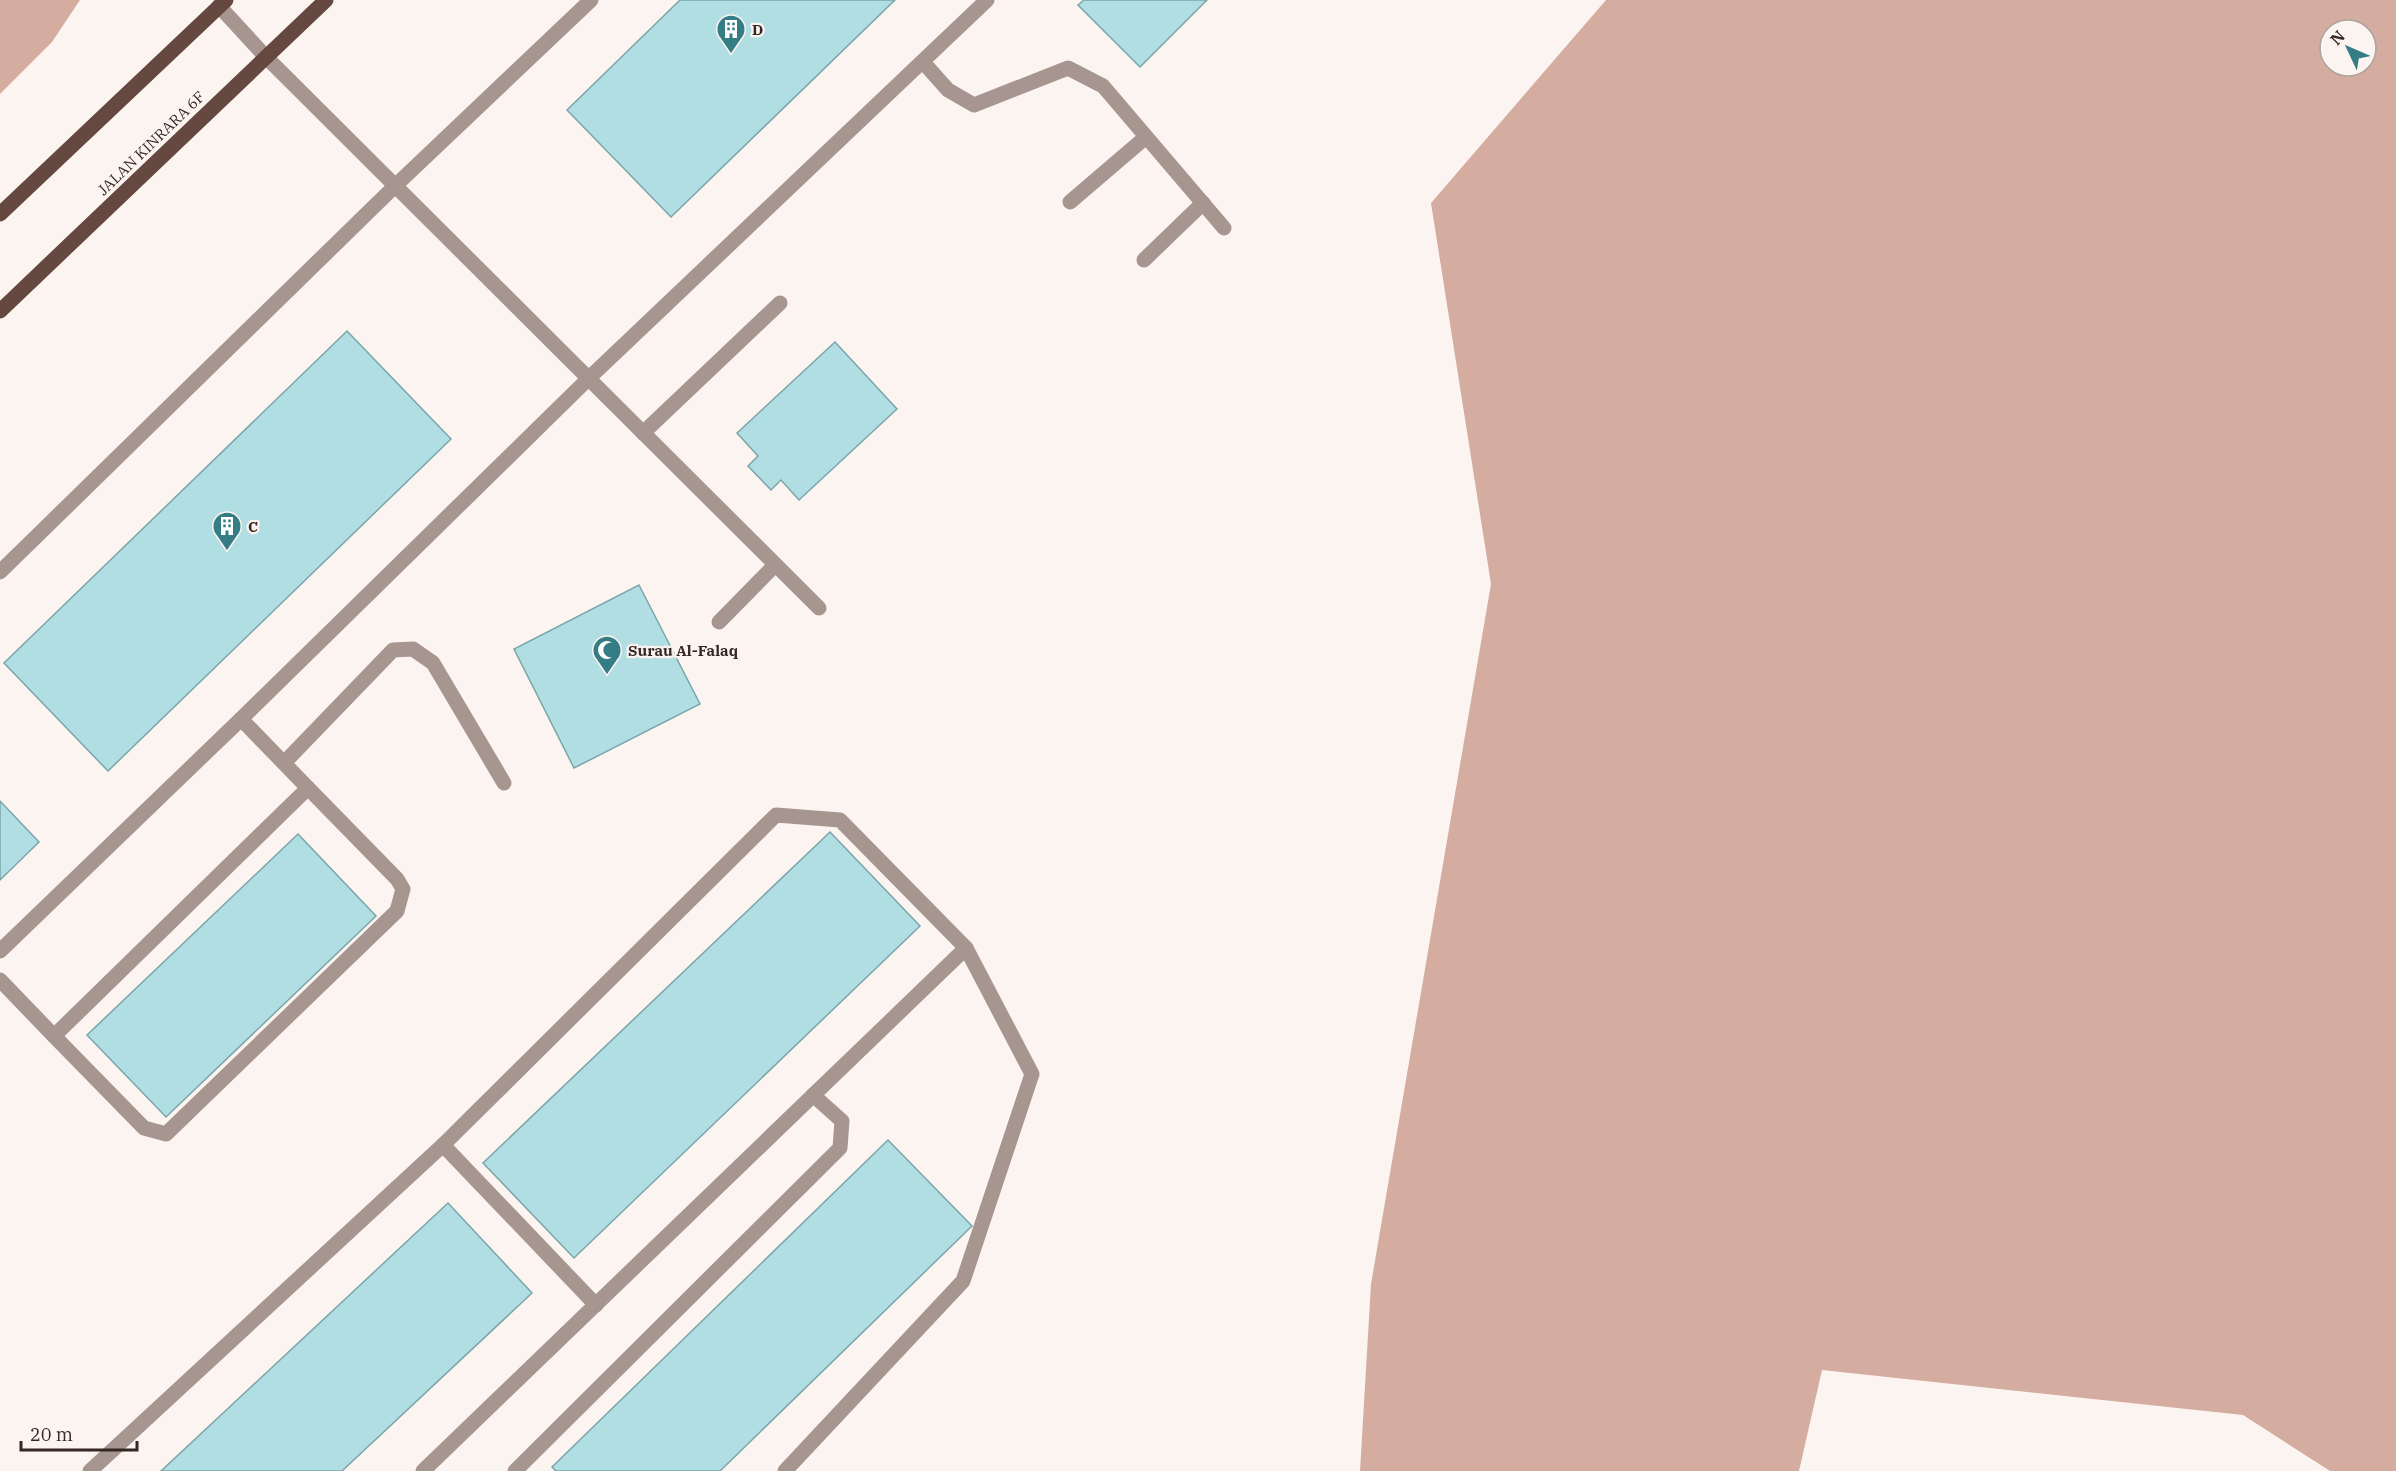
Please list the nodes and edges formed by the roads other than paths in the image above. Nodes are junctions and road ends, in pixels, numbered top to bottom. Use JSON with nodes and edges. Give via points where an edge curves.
{"nodes":[{"id":1,"x":326,"y":0,"type":"edge"},
{"id":2,"x":591,"y":0,"type":"edge"},
{"id":3,"x":987,"y":0,"type":"edge"},
{"id":4,"x":222,"y":3,"type":"edge"},
{"id":5,"x":266,"y":57,"type":"junction"},
{"id":6,"x":923,"y":62,"type":"junction"},
{"id":7,"x":1146,"y":137,"type":"junction"},
{"id":8,"x":396,"y":186,"type":"junction"},
{"id":9,"x":1070,"y":202,"type":"dead end"},
{"id":10,"x":1203,"y":203,"type":"junction"},
{"id":11,"x":0,"y":214,"type":"edge"},
{"id":12,"x":1224,"y":228,"type":"dead end"},
{"id":13,"x":1144,"y":260,"type":"dead end"},
{"id":14,"x":780,"y":303,"type":"dead end"},
{"id":15,"x":0,"y":311,"type":"edge"},
{"id":16,"x":588,"y":379,"type":"junction"},
{"id":17,"x":642,"y":433,"type":"junction"},
{"id":18,"x":775,"y":565,"type":"junction"},
{"id":19,"x":0,"y":572,"type":"edge"},
{"id":20,"x":819,"y":609,"type":"dead end"},
{"id":21,"x":719,"y":622,"type":"dead end"},
{"id":22,"x":241,"y":719,"type":"junction"},
{"id":23,"x":284,"y":763,"type":"junction"},
{"id":24,"x":504,"y":783,"type":"dead end"},
{"id":25,"x":308,"y":788,"type":"junction"},
{"id":26,"x":966,"y":948,"type":"junction"},
{"id":27,"x":0,"y":951,"type":"edge"},
{"id":28,"x":0,"y":980,"type":"edge"},
{"id":29,"x":54,"y":1036,"type":"junction"},
{"id":30,"x":813,"y":1095,"type":"junction"},
{"id":31,"x":442,"y":1145,"type":"junction"},
{"id":32,"x":596,"y":1305,"type":"junction"},
{"id":33,"x":523,"y":1468,"type":"edge"},
{"id":34,"x":90,"y":1471,"type":"edge"},
{"id":35,"x":423,"y":1471,"type":"edge"},
{"id":36,"x":785,"y":1471,"type":"edge"}],
"edges":[{"from":1,"to":5,"type":"main road","name":"JALAN KINRARA 6F"},
{"from":2,"to":8,"type":"street"},
{"from":3,"to":6,"type":"street"},
{"from":4,"to":5,"type":"street"},
{"from":4,"to":11,"type":"main road"},
{"from":5,"to":8,"type":"street"},
{"from":5,"to":15,"type":"main road","name":"JALAN KINRARA 6F"},
{"from":6,"to":7,"type":"street","via":[[948,90],[974,105],[1068,68],[1102,86]]},
{"from":6,"to":16,"type":"street"},
{"from":7,"to":9,"type":"street"},
{"from":7,"to":10,"type":"street"},
{"from":8,"to":16,"type":"street"},
{"from":8,"to":19,"type":"street"},
{"from":10,"to":12,"type":"street"},
{"from":10,"to":13,"type":"street"},
{"from":14,"to":17,"type":"street"},
{"from":16,"to":17,"type":"street"},
{"from":16,"to":22,"type":"street"},
{"from":17,"to":18,"type":"street"},
{"from":18,"to":20,"type":"street"},
{"from":18,"to":21,"type":"street"},
{"from":22,"to":23,"type":"street"},
{"from":22,"to":27,"type":"street"},
{"from":23,"to":24,"type":"street","via":[[393,650],[413,649],[433,663]]},
{"from":23,"to":25,"type":"street"},
{"from":25,"to":29,"type":"street"},
{"from":25,"to":29,"type":"street","via":[[397,879],[403,889],[397,911],[166,1134],[144,1128]]},
{"from":26,"to":30,"type":"street"},
{"from":26,"to":31,"type":"street","via":[[840,820],[776,814]]},
{"from":26,"to":36,"type":"street","via":[[1032,1074],[963,1281]]},
{"from":28,"to":29,"type":"street"},
{"from":30,"to":32,"type":"street"},
{"from":30,"to":33,"type":"street","via":[[842,1121],[840,1148]]},
{"from":31,"to":32,"type":"street"},
{"from":31,"to":34,"type":"street"},
{"from":32,"to":35,"type":"street"}]}
